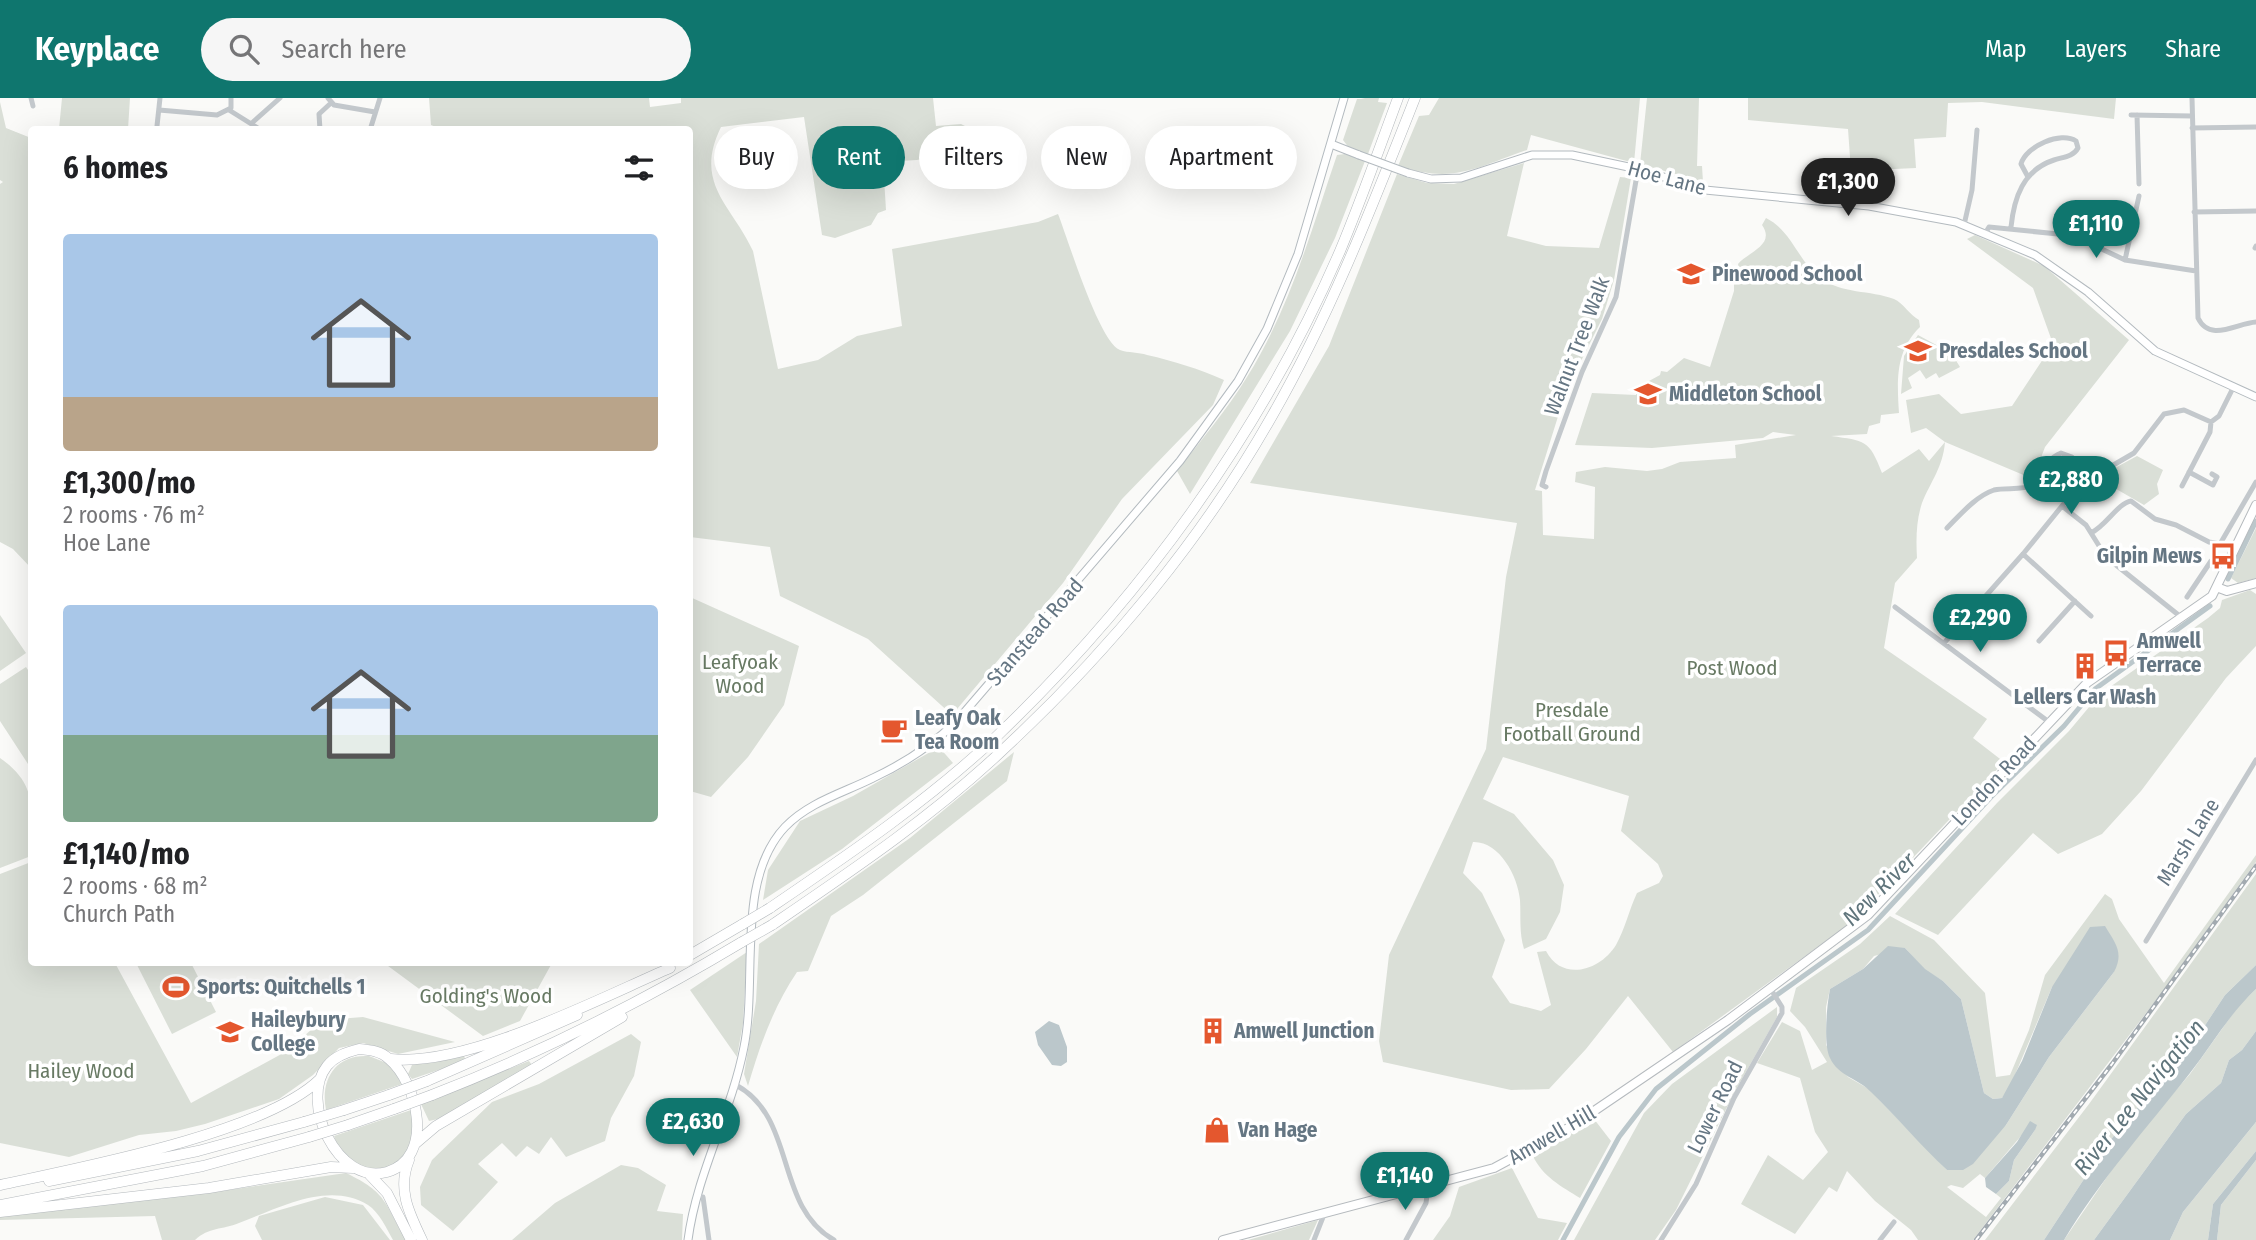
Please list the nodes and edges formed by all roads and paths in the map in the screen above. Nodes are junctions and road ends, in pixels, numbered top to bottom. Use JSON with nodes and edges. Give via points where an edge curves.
{"nodes":[{"id":1,"x":31,"y":98,"type":"edge"},
{"id":2,"x":160,"y":98,"type":"edge"},
{"id":3,"x":231,"y":98,"type":"edge"},
{"id":4,"x":280,"y":98,"type":"edge"},
{"id":5,"x":380,"y":98,"type":"edge"},
{"id":6,"x":1343,"y":98,"type":"edge"},
{"id":7,"x":1398,"y":98,"type":"edge"},
{"id":8,"x":1415,"y":98,"type":"edge"},
{"id":9,"x":2192,"y":98,"type":"edge"},
{"id":10,"x":329,"y":100,"type":"edge"},
{"id":11,"x":33,"y":106,"type":"dead end"},
{"id":12,"x":159,"y":110,"type":"junction"},
{"id":13,"x":229,"y":110,"type":"junction"},
{"id":14,"x":376,"y":112,"type":"junction"},
{"id":15,"x":2192,"y":116,"type":"junction"},
{"id":16,"x":253,"y":122,"type":"junction"},
{"id":17,"x":157,"y":126,"type":"edge"},
{"id":18,"x":257,"y":126,"type":"edge"},
{"id":19,"x":320,"y":126,"type":"edge"},
{"id":20,"x":371,"y":126,"type":"edge"},
{"id":21,"x":2256,"y":127,"type":"edge"},
{"id":22,"x":2192,"y":128,"type":"junction"},
{"id":23,"x":1977,"y":130,"type":"dead end"},
{"id":24,"x":1331,"y":144,"type":"junction"},
{"id":25,"x":1638,"y":169,"type":"junction"},
{"id":26,"x":2028,"y":177,"type":"junction"},
{"id":27,"x":2139,"y":184,"type":"dead end"},
{"id":28,"x":2139,"y":196,"type":"dead end"},
{"id":29,"x":2256,"y":211,"type":"edge"},
{"id":30,"x":2194,"y":212,"type":"junction"},
{"id":31,"x":1964,"y":225,"type":"junction"},
{"id":32,"x":2011,"y":227,"type":"junction"},
{"id":33,"x":1986,"y":232,"type":"junction"},
{"id":34,"x":2125,"y":260,"type":"junction"},
{"id":35,"x":2196,"y":271,"type":"junction"},
{"id":36,"x":2256,"y":322,"type":"edge"},
{"id":37,"x":2234,"y":386,"type":"junction"},
{"id":38,"x":2256,"y":397,"type":"edge"},
{"id":39,"x":2211,"y":422,"type":"junction"},
{"id":40,"x":2189,"y":472,"type":"junction"},
{"id":41,"x":2212,"y":474,"type":"dead end"},
{"id":42,"x":2085,"y":480,"type":"junction"},
{"id":43,"x":2256,"y":482,"type":"edge"},
{"id":44,"x":2182,"y":486,"type":"dead end"},
{"id":45,"x":1546,"y":487,"type":"dead end"},
{"id":46,"x":2256,"y":505,"type":"edge"},
{"id":47,"x":2062,"y":506,"type":"junction"},
{"id":48,"x":1947,"y":528,"type":"dead end"},
{"id":49,"x":2091,"y":533,"type":"junction"},
{"id":50,"x":2024,"y":554,"type":"junction"},
{"id":51,"x":2224,"y":567,"type":"junction"},
{"id":52,"x":2256,"y":583,"type":"edge"},
{"id":53,"x":2219,"y":587,"type":"junction"},
{"id":54,"x":2187,"y":597,"type":"dead end"},
{"id":55,"x":2075,"y":601,"type":"junction"},
{"id":56,"x":1895,"y":607,"type":"dead end"},
{"id":57,"x":2091,"y":616,"type":"dead end"},
{"id":58,"x":2181,"y":617,"type":"junction"},
{"id":59,"x":2039,"y":641,"type":"dead end"},
{"id":60,"x":1944,"y":643,"type":"junction"},
{"id":61,"x":2049,"y":722,"type":"junction"},
{"id":62,"x":2256,"y":760,"type":"edge"},
{"id":63,"x":2146,"y":940,"type":"dead end"},
{"id":64,"x":693,"y":953,"type":"edge"},
{"id":65,"x":672,"y":966,"type":"edge"},
{"id":66,"x":672,"y":966,"type":"edge"},
{"id":67,"x":675,"y":982,"type":"junction"},
{"id":68,"x":1772,"y":991,"type":"junction"},
{"id":69,"x":391,"y":1059,"type":"junction"},
{"id":70,"x":320,"y":1079,"type":"junction"},
{"id":71,"x":736,"y":1085,"type":"junction"},
{"id":72,"x":414,"y":1148,"type":"junction"},
{"id":73,"x":353,"y":1168,"type":"junction"},
{"id":74,"x":369,"y":1173,"type":"junction"},
{"id":75,"x":0,"y":1187,"type":"edge"},
{"id":76,"x":1428,"y":1188,"type":"junction"},
{"id":77,"x":703,"y":1197,"type":"dead end"},
{"id":78,"x":0,"y":1205,"type":"edge"},
{"id":79,"x":0,"y":1212,"type":"edge"},
{"id":80,"x":1325,"y":1212,"type":"junction"},
{"id":81,"x":1894,"y":1222,"type":"dead end"},
{"id":82,"x":411,"y":1240,"type":"edge"},
{"id":83,"x":422,"y":1240,"type":"edge"},
{"id":84,"x":688,"y":1240,"type":"edge"},
{"id":85,"x":709,"y":1240,"type":"edge"},
{"id":86,"x":834,"y":1240,"type":"edge"},
{"id":87,"x":1223,"y":1240,"type":"edge"},
{"id":88,"x":1314,"y":1240,"type":"edge"},
{"id":89,"x":1406,"y":1240,"type":"edge"},
{"id":90,"x":1661,"y":1240,"type":"edge"},
{"id":91,"x":1880,"y":1240,"type":"edge"}],
"edges":[{"from":1,"to":11,"type":"street"},
{"from":2,"to":12,"type":"street"},
{"from":3,"to":13,"type":"street"},
{"from":4,"to":16,"type":"street"},
{"from":5,"to":14,"type":"street"},
{"from":6,"to":24,"type":"main road","name":"Stanstead Road"},
{"from":7,"to":64,"type":"highway","bridge":true,"via":[[1340,251],[1311,311],[1257,410],[1156,562],[1077,654],[995,737],[898,818],[770,908]]},
{"from":8,"to":67,"type":"highway","bridge":true,"via":[[1354,254],[1319,328],[1272,417],[1167,571],[1089,664],[1006,747],[908,828],[772,925]]},
{"from":9,"to":15,"type":"street"},
{"from":10,"to":14,"type":"street"},
{"from":10,"to":19,"type":"street","via":[[319,114]]},
{"from":12,"to":13,"type":"street","via":[[217,115]]},
{"from":12,"to":17,"type":"street"},
{"from":13,"to":16,"type":"street"},
{"from":14,"to":20,"type":"street"},
{"from":15,"to":22,"type":"street"},
{"from":15,"to":27,"type":"street","via":[[2134,115]]},
{"from":16,"to":18,"type":"street"},
{"from":21,"to":22,"type":"street"},
{"from":22,"to":30,"type":"street"},
{"from":23,"to":31,"type":"street"},
{"from":24,"to":25,"type":"main road","name":"Hoe Lane","bridge":true,"via":[[1431,179],[1461,178],[1549,153]]},
{"from":24,"to":71,"type":"main road","name":"Stanstead Road","via":[[1298,254],[1267,328],[1224,403],[1180,461],[945,733],[891,769],[806,810],[769,850],[755,897],[750,1009]]},
{"from":25,"to":31,"type":"main road","name":"Hoe Lane","via":[[1705,190],[1869,206]]},
{"from":25,"to":45,"type":"street","name":"Walnut Tree Walk","via":[[1616,298],[1546,471],[1542,485]]},
{"from":26,"to":26,"type":"street","via":[[2045,164],[2074,154],[2076,141],[2060,138],[2029,152],[2021,164]]},
{"from":26,"to":32,"type":"street","via":[[2016,197]]},
{"from":28,"to":34,"type":"street"},
{"from":29,"to":30,"type":"street"},
{"from":30,"to":35,"type":"street"},
{"from":31,"to":33,"type":"main road","name":"Hoe Lane"},
{"from":32,"to":33,"type":"street","via":[[1989,227]]},
{"from":32,"to":34,"type":"street","via":[[2080,240]]},
{"from":33,"to":37,"type":"main road","name":"Hoe Lane","via":[[2057,268],[2155,351]]},
{"from":34,"to":35,"type":"street"},
{"from":35,"to":36,"type":"street","via":[[2197,314],[2203,326],[2217,331]]},
{"from":37,"to":38,"type":"main road","name":"Hoe Lane"},
{"from":37,"to":39,"type":"street","via":[[2219,416]]},
{"from":39,"to":40,"type":"street"},
{"from":39,"to":42,"type":"street","via":[[2185,410],[2168,412],[2134,453]]},
{"from":40,"to":41,"type":"street","via":[[2213,485],[2217,477]]},
{"from":40,"to":44,"type":"street"},
{"from":42,"to":47,"type":"street"},
{"from":42,"to":48,"type":"street","via":[[2072,457],[2061,453],[2046,462],[2031,486],[1986,494]]},
{"from":43,"to":49,"type":"street","via":[[2220,544],[2155,519],[2132,501],[2123,503],[2106,524]]},
{"from":46,"to":51,"type":"main road"},
{"from":47,"to":49,"type":"street"},
{"from":47,"to":50,"type":"street"},
{"from":49,"to":58,"type":"street","via":[[2106,557]]},
{"from":50,"to":55,"type":"street"},
{"from":50,"to":60,"type":"street"},
{"from":51,"to":53,"type":"main road"},
{"from":51,"to":54,"type":"street","via":[[2211,561]]},
{"from":52,"to":53,"type":"main road","via":[[2227,591]]},
{"from":53,"to":58,"type":"main road","name":"London Road"},
{"from":55,"to":57,"type":"street"},
{"from":55,"to":59,"type":"street"},
{"from":56,"to":60,"type":"street"},
{"from":58,"to":61,"type":"main road","name":"London Road","via":[[2087,683]]},
{"from":60,"to":61,"type":"street"},
{"from":61,"to":68,"type":"main road","name":"London Road","via":[[1874,909]]},
{"from":62,"to":63,"type":"street","name":"Marsh Lane"},
{"from":65,"to":69,"type":"highway","via":[[536,1026],[478,1046],[427,1059]]},
{"from":66,"to":75,"type":"highway","bridge":true,"via":[[535,1035],[344,1110],[161,1159]]},
{"from":67,"to":72,"type":"highway","via":[[436,1126]]},
{"from":67,"to":78,"type":"highway","bridge":true,"via":[[536,1053],[394,1110],[203,1166]]},
{"from":68,"to":76,"type":"main road","name":"Amwell Hill","via":[[1546,1142],[1494,1168]]},
{"from":68,"to":90,"type":"street","name":"Lower Road","via":[[1782,1013],[1734,1098],[1696,1184]]},
{"from":69,"to":70,"type":"highway","via":[[371,1050],[348,1052],[326,1066]]},
{"from":69,"to":72,"type":"highway","via":[[415,1109]]},
{"from":70,"to":73,"type":"highway","via":[[319,1109],[329,1140]]},
{"from":70,"to":75,"type":"highway","via":[[288,1102],[204,1134]]},
{"from":71,"to":84,"type":"main road","name":"Stanstead Road","via":[[698,1187]]},
{"from":71,"to":86,"type":"street","via":[[768,1114],[803,1209],[816,1227]]},
{"from":72,"to":74,"type":"highway","via":[[395,1169]]},
{"from":72,"to":83,"type":"highway","via":[[404,1177],[404,1197]]},
{"from":73,"to":74,"type":"highway"},
{"from":73,"to":79,"type":"highway","via":[[331,1167],[209,1188]]},
{"from":74,"to":82,"type":"highway","via":[[387,1193]]},
{"from":76,"to":80,"type":"main road","name":"Amwell Hill"},
{"from":76,"to":89,"type":"street","via":[[1426,1203]]},
{"from":77,"to":85,"type":"street"},
{"from":80,"to":87,"type":"main road","name":"Amwell Hill"},
{"from":80,"to":88,"type":"street"},
{"from":81,"to":91,"type":"street"}]}
